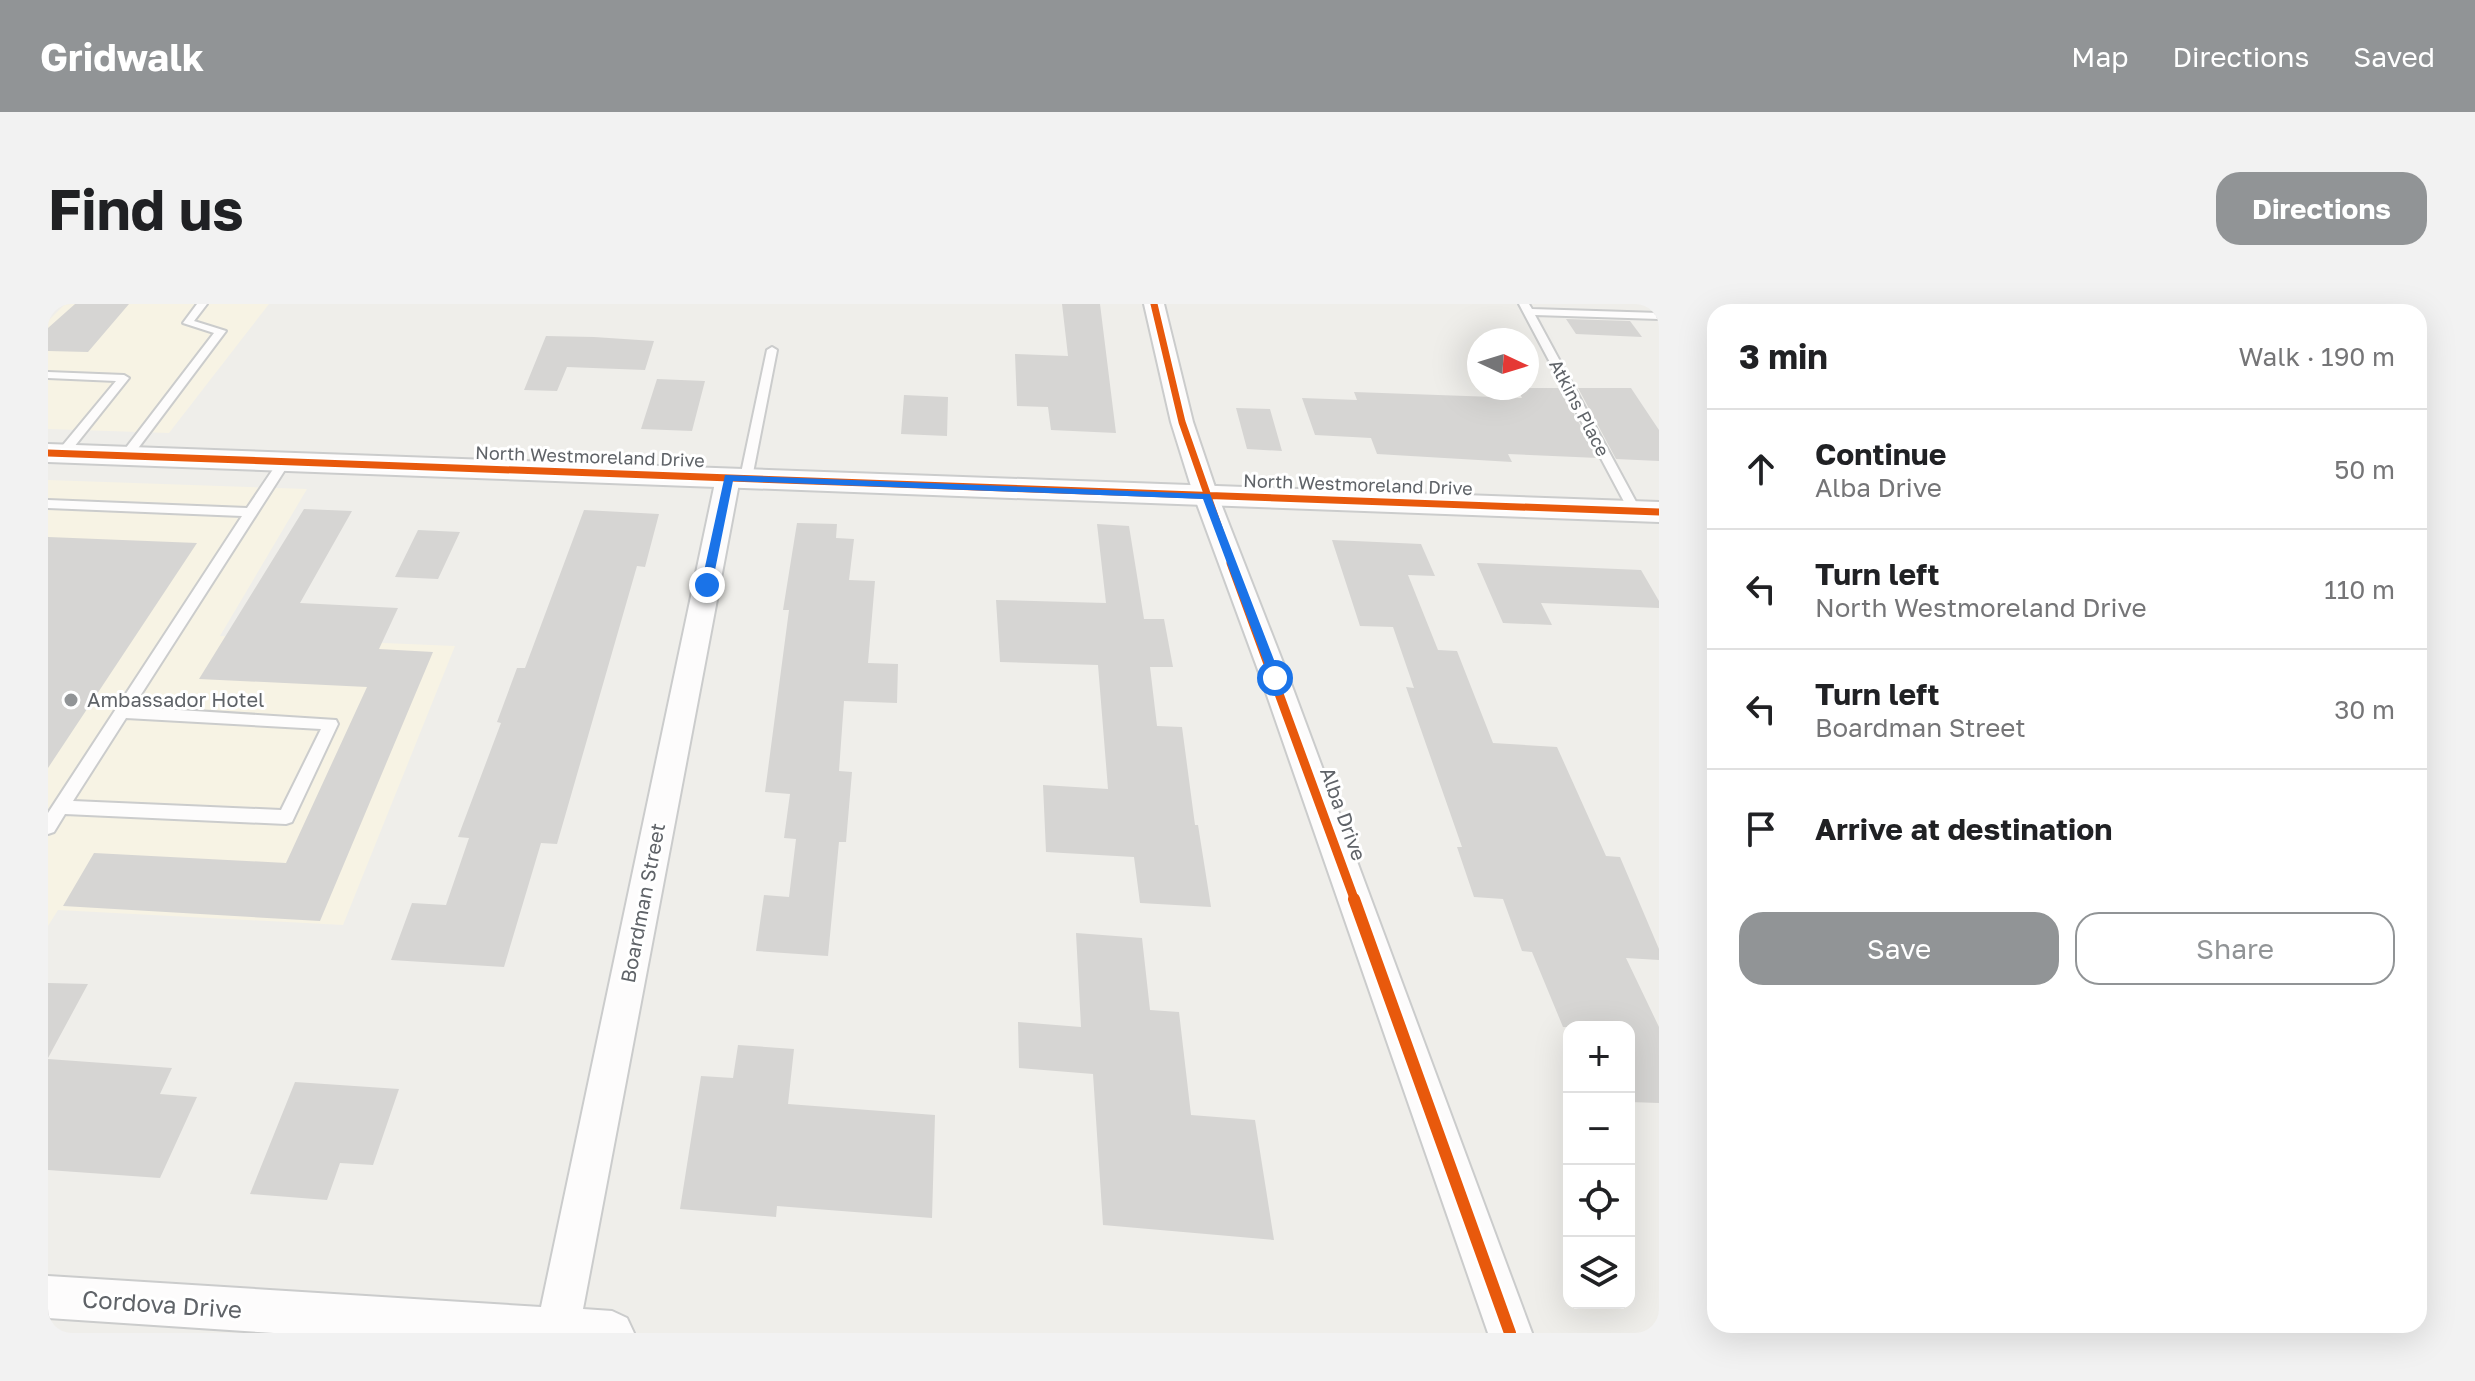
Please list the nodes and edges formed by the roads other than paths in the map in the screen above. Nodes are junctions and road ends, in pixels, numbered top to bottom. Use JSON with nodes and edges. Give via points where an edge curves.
{"nodes":[{"id":1,"x":202,"y":304,"type":"edge"},
{"id":2,"x":1154,"y":304,"type":"edge"},
{"id":3,"x":1526,"y":308,"type":"edge"},
{"id":4,"x":1659,"y":316,"type":"edge"},
{"id":5,"x":772,"y":350,"type":"dead end"},
{"id":6,"x":48,"y":375,"type":"edge"},
{"id":7,"x":55,"y":454,"type":"edge"},
{"id":8,"x":126,"y":456,"type":"junction"},
{"id":9,"x":284,"y":462,"type":"junction"},
{"id":10,"x":737,"y":478,"type":"junction"},
{"id":11,"x":1206,"y":496,"type":"junction"},
{"id":12,"x":48,"y":504,"type":"edge"},
{"id":13,"x":251,"y":512,"type":"junction"},
{"id":14,"x":1647,"y":512,"type":"edge"},
{"id":15,"x":122,"y":712,"type":"junction"},
{"id":16,"x":61,"y":807,"type":"junction"},
{"id":17,"x":48,"y":827,"type":"edge"},
{"id":18,"x":48,"y":1297,"type":"edge"},
{"id":19,"x":352,"y":1325,"type":"edge"},
{"id":20,"x":558,"y":1329,"type":"junction"},
{"id":21,"x":612,"y":1333,"type":"edge"},
{"id":22,"x":1510,"y":1333,"type":"edge"}],
"edges":[{"from":1,"to":8,"type":"lane","via":[[188,323],[221,331]]},
{"from":2,"to":11,"type":"street","name":"Alba Drive"},
{"from":3,"to":4,"type":"lane"},
{"from":3,"to":14,"type":"lane","name":"Atkins Place"},
{"from":5,"to":10,"type":"lane"},
{"from":6,"to":7,"type":"lane","via":[[124,378]]},
{"from":7,"to":8,"type":"street","name":"North Westmoreland Drive"},
{"from":8,"to":9,"type":"street","name":"North Westmoreland Drive"},
{"from":9,"to":10,"type":"street","name":"North Westmoreland Drive"},
{"from":9,"to":13,"type":"lane"},
{"from":10,"to":11,"type":"street","name":"North Westmoreland Drive"},
{"from":10,"to":20,"type":"street","name":"Boardman Street"},
{"from":11,"to":14,"type":"street","name":"North Westmoreland Drive"},
{"from":11,"to":22,"type":"street","name":"Alba Drive"},
{"from":12,"to":13,"type":"lane"},
{"from":13,"to":15,"type":"lane"},
{"from":15,"to":16,"type":"lane"},
{"from":15,"to":16,"type":"lane","via":[[331,724],[286,817]]},
{"from":16,"to":17,"type":"lane"},
{"from":18,"to":19,"type":"street","name":"Cordova Drive"},
{"from":19,"to":20,"type":"street","name":"Cordova Drive"},
{"from":20,"to":21,"type":"street","name":"Cordova Drive"}]}
